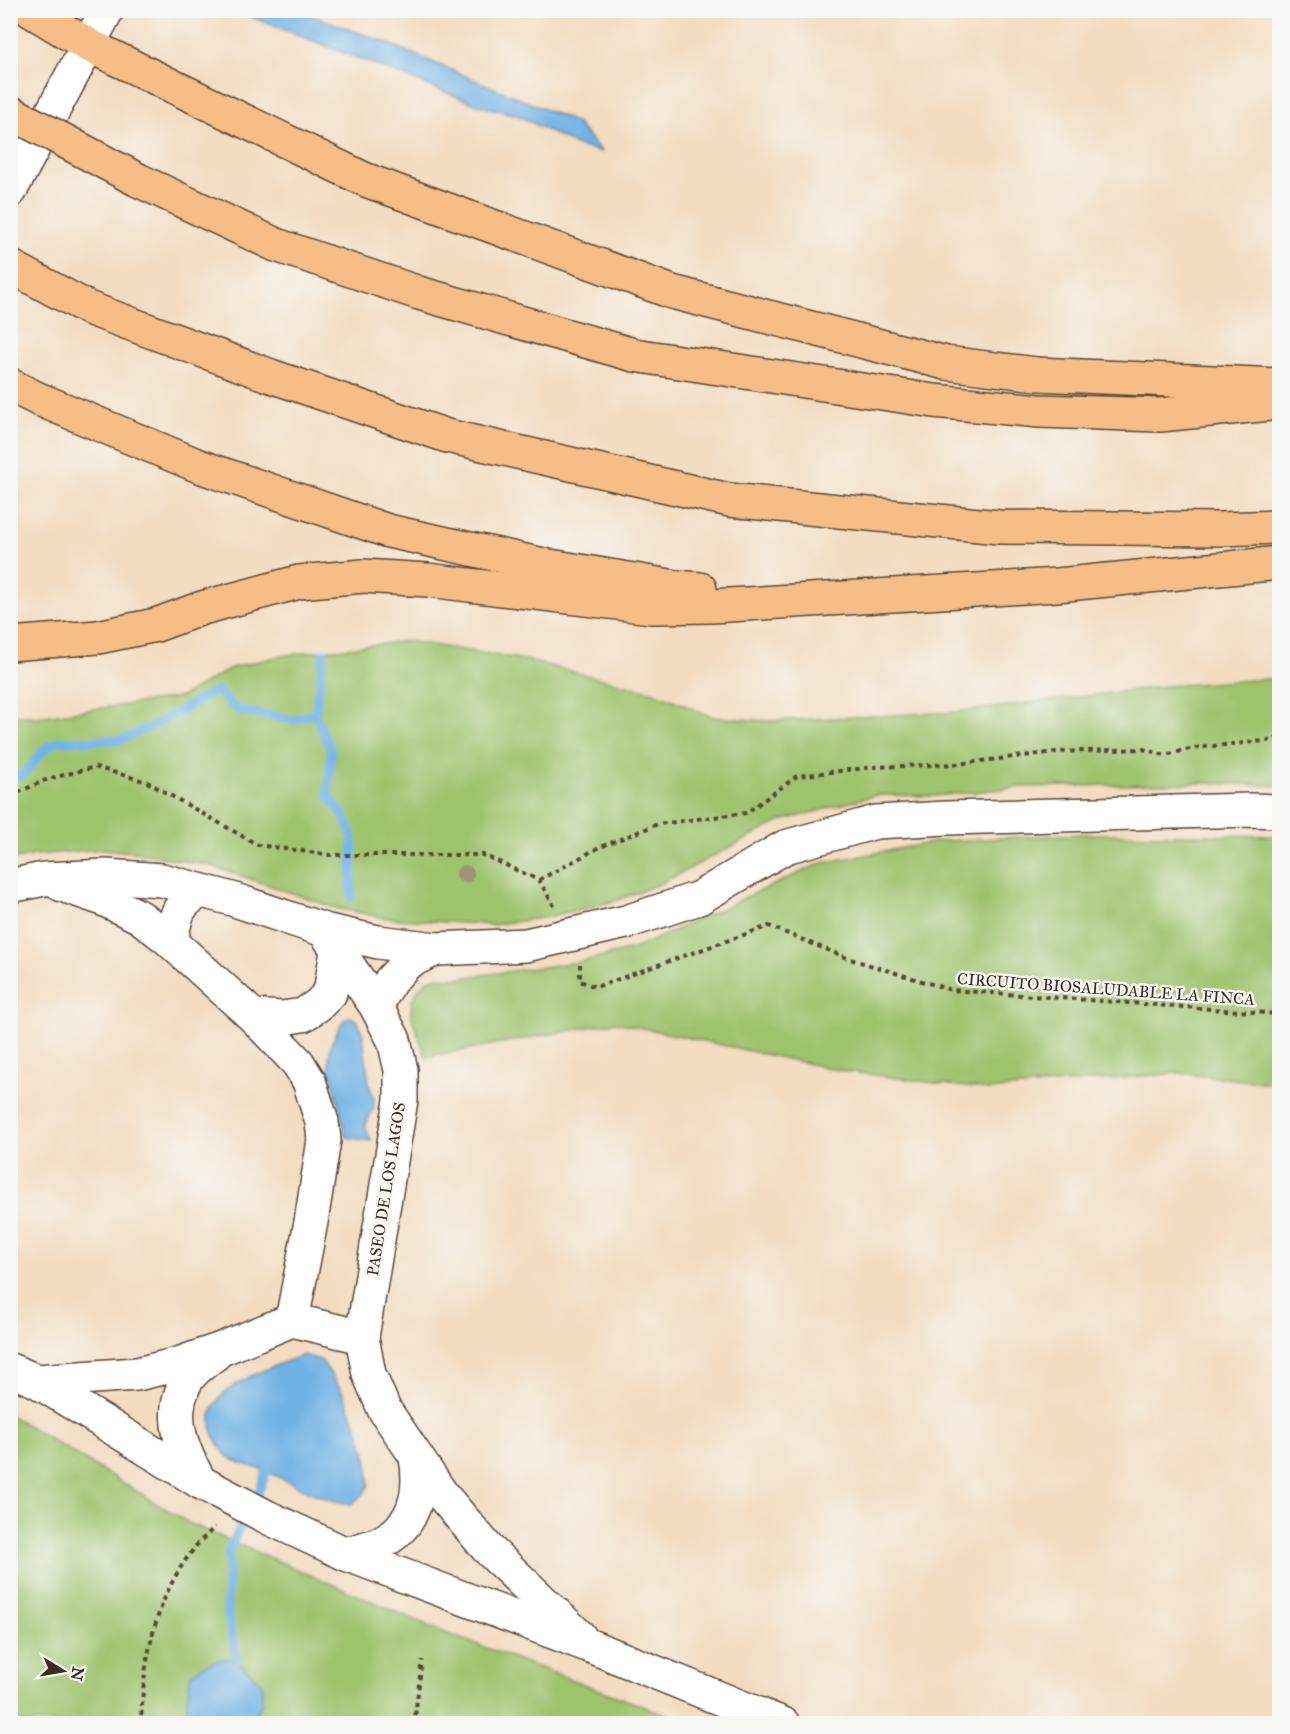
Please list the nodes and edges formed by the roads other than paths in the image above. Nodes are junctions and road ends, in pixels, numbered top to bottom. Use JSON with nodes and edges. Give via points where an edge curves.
{"nodes":[{"id":1,"x":30,"y":10,"type":"edge"},
{"id":2,"x":107,"y":10,"type":"edge"},
{"id":3,"x":88,"y":45,"type":"junction"},
{"id":4,"x":10,"y":112,"type":"edge"},
{"id":5,"x":10,"y":191,"type":"edge"},
{"id":6,"x":10,"y":266,"type":"edge"},
{"id":7,"x":1280,"y":385,"type":"edge"},
{"id":8,"x":23,"y":392,"type":"edge"},
{"id":9,"x":1280,"y":403,"type":"edge"},
{"id":10,"x":1280,"y":526,"type":"edge"},
{"id":11,"x":1280,"y":563,"type":"edge"},
{"id":12,"x":815,"y":599,"type":"junction"},
{"id":13,"x":10,"y":644,"type":"edge"},
{"id":14,"x":1280,"y":811,"type":"edge"},
{"id":15,"x":44,"y":879,"type":"junction"},
{"id":16,"x":10,"y":886,"type":"edge"},
{"id":17,"x":201,"y":891,"type":"junction"},
{"id":18,"x":331,"y":940,"type":"junction"},
{"id":19,"x":171,"y":941,"type":"junction"},
{"id":20,"x":436,"y":949,"type":"junction"},
{"id":21,"x":376,"y":1006,"type":"junction"},
{"id":22,"x":253,"y":1016,"type":"junction"},
{"id":23,"x":292,"y":1320,"type":"junction"},
{"id":24,"x":362,"y":1337,"type":"junction"},
{"id":25,"x":221,"y":1349,"type":"junction"},
{"id":26,"x":24,"y":1376,"type":"edge"},
{"id":27,"x":416,"y":1457,"type":"junction"},
{"id":28,"x":200,"y":1482,"type":"junction"},
{"id":29,"x":346,"y":1554,"type":"junction"},
{"id":30,"x":590,"y":1646,"type":"junction"},
{"id":31,"x":783,"y":1724,"type":"edge"}],
"edges":[{"from":1,"to":3,"type":"highway"},
{"from":2,"to":3,"type":"street"},
{"from":3,"to":5,"type":"street"},
{"from":3,"to":7,"type":"highway","via":[[366,180],[672,292],[946,363],[1037,374]]},
{"from":4,"to":9,"type":"highway","bridge":true,"via":[[138,180],[276,245],[419,294],[634,354],[934,401],[1039,411],[1160,415]]},
{"from":6,"to":10,"type":"highway","via":[[88,308],[447,436],[729,500],[999,527]]},
{"from":8,"to":12,"type":"highway","via":[[199,466],[388,531],[544,565],[676,587]]},
{"from":11,"to":12,"type":"highway","via":[[1057,585]]},
{"from":12,"to":13,"type":"highway","via":[[651,607],[363,576],[298,582],[156,625],[98,637]]},
{"from":14,"to":20,"type":"street","via":[[876,822],[784,847],[699,898],[626,922],[526,945]]},
{"from":15,"to":16,"type":"street"},
{"from":15,"to":17,"type":"street","via":[[106,876],[162,880]]},
{"from":15,"to":19,"type":"street","via":[[104,899],[140,917]]},
{"from":17,"to":18,"type":"street"},
{"from":17,"to":19,"type":"street","via":[[187,898],[176,915]]},
{"from":18,"to":20,"type":"street"},
{"from":18,"to":21,"type":"street","name":"PASEO DE LOS LAGOS"},
{"from":18,"to":22,"type":"street","via":[[330,993],[318,1005],[303,1015]]},
{"from":19,"to":22,"type":"street"},
{"from":20,"to":21,"type":"street","via":[[408,962],[391,980]]},
{"from":21,"to":24,"type":"street","name":"PASEO DE LOS LAGOS","via":[[394,1040],[401,1070],[401,1100]]},
{"from":22,"to":23,"type":"street","via":[[298,1063],[309,1081],[322,1122],[324,1140]]},
{"from":23,"to":24,"type":"street"},
{"from":23,"to":25,"type":"street","name":"PASEO DE LOS LAGOS"},
{"from":24,"to":27,"type":"street","name":"PASEO DE LOS LAGOS","via":[[369,1374],[384,1409]]},
{"from":25,"to":26,"type":"street","name":"PASEO DE LOS LAGOS","via":[[137,1374]]},
{"from":25,"to":28,"type":"street","name":"PASEO DE LOS LAGOS","via":[[197,1367],[183,1386],[178,1403],[185,1454]]},
{"from":26,"to":28,"type":"street","name":"PASEO DE LOS LAGOS"},
{"from":27,"to":29,"type":"street","name":"PASEO DE LOS LAGOS","via":[[420,1478],[412,1512],[399,1529],[379,1543]]},
{"from":27,"to":30,"type":"street","name":"PASEO DE LOS LAGOS","via":[[488,1549]]},
{"from":28,"to":29,"type":"street","name":"PASEO DE LOS LAGOS"},
{"from":29,"to":30,"type":"street","name":"PASEO DE LOS LAGOS"},
{"from":30,"to":31,"type":"street","name":"PASEO DE LOS LAGOS"}]}
